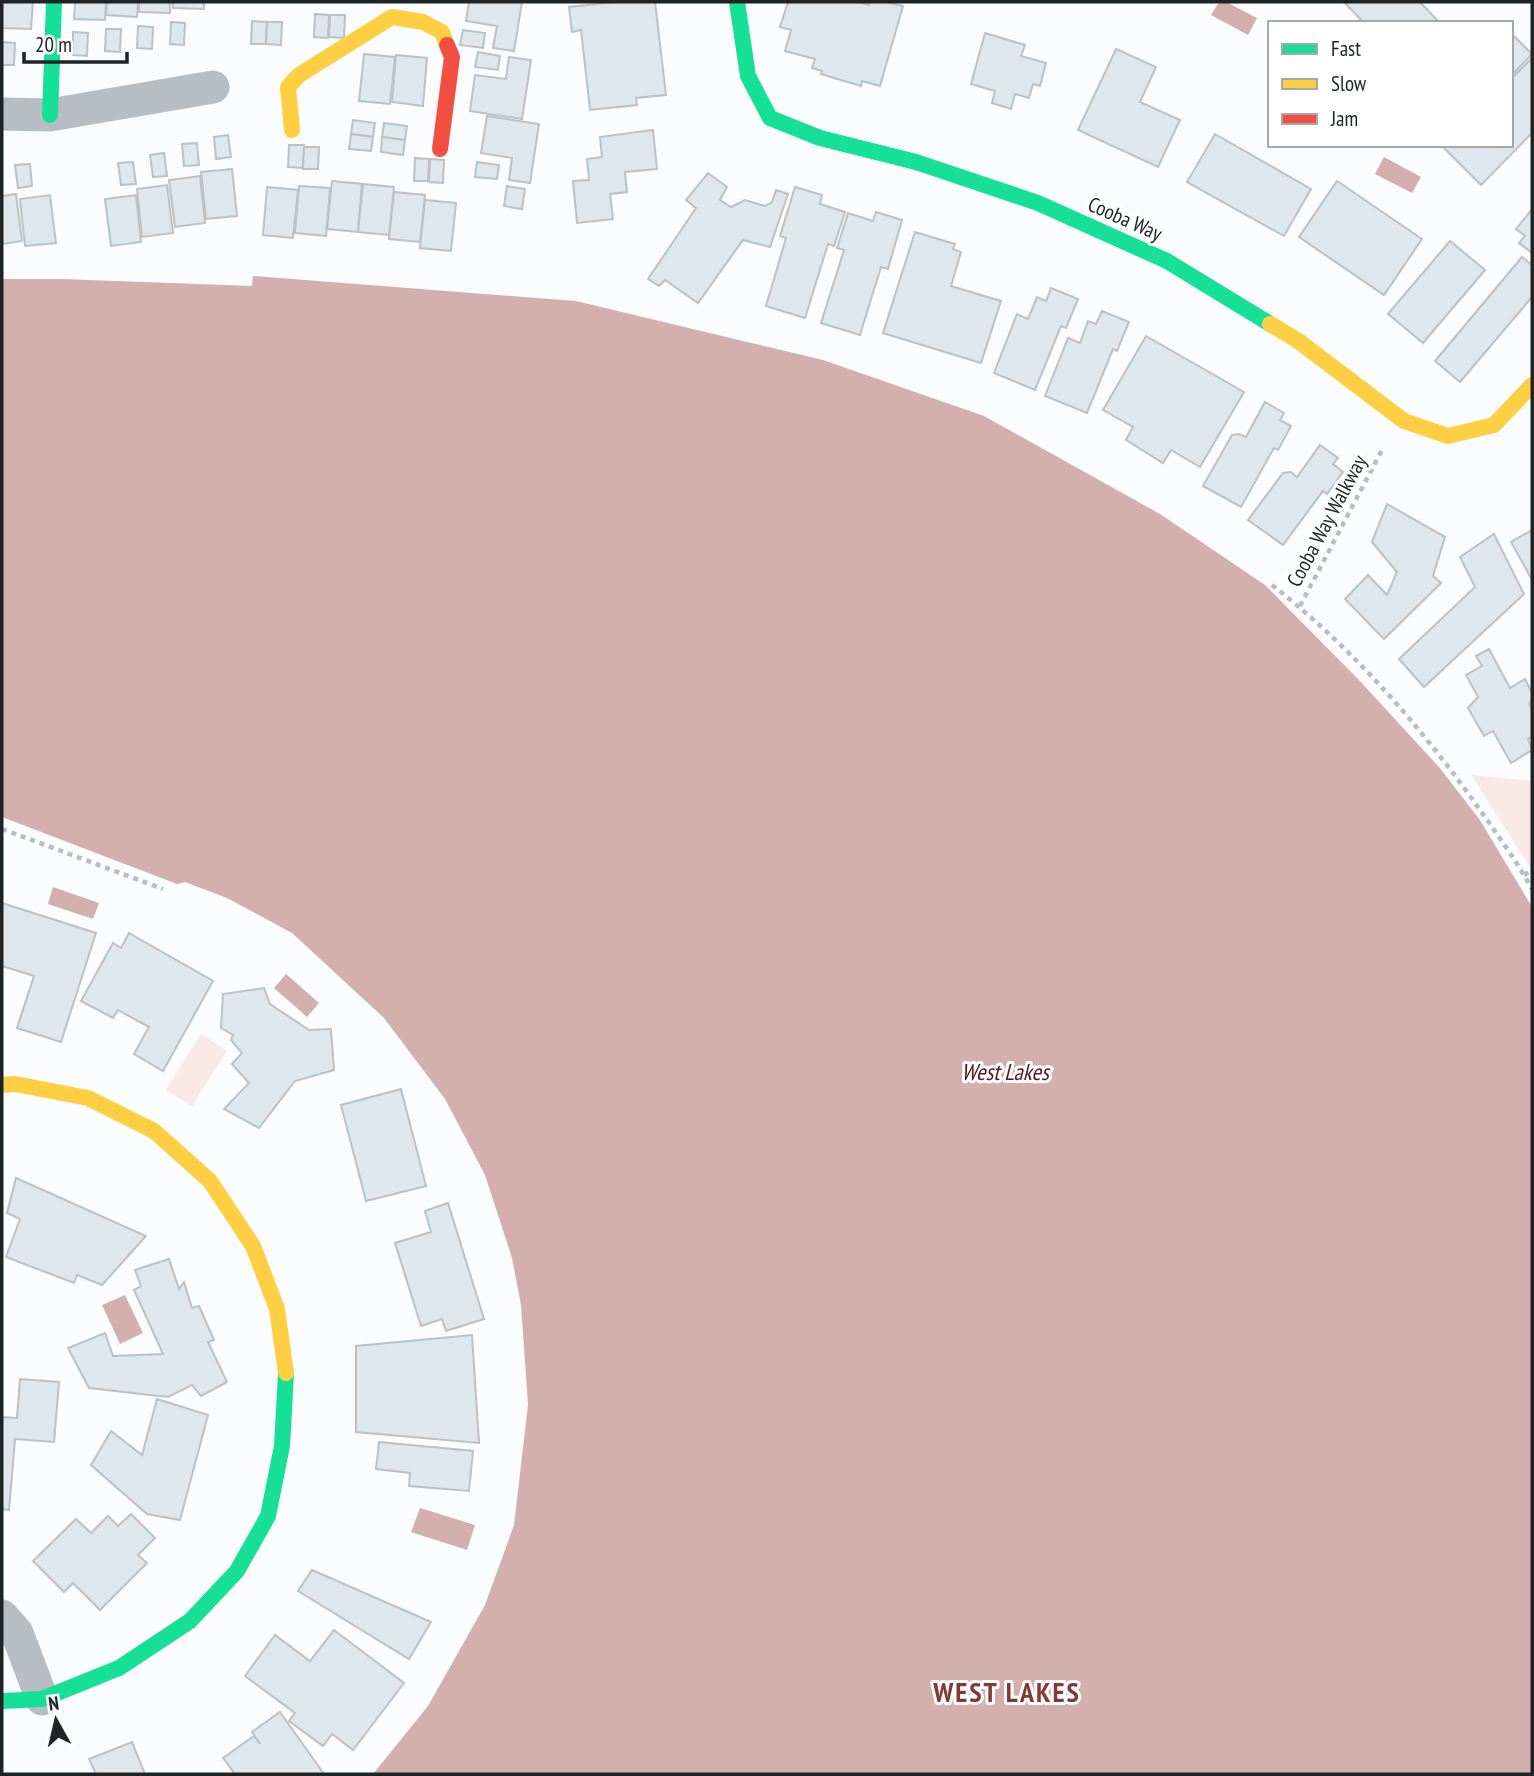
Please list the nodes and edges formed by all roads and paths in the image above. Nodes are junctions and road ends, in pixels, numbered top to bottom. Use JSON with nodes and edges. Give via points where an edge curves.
{"nodes":[{"id":1,"x":54,"y":2,"type":"edge"},
{"id":2,"x":737,"y":2,"type":"edge"},
{"id":3,"x":392,"y":9,"type":"edge"},
{"id":4,"x":213,"y":87,"type":"dead end"},
{"id":5,"x":2,"y":114,"type":"edge"},
{"id":6,"x":51,"y":115,"type":"junction"},
{"id":7,"x":292,"y":130,"type":"dead end"},
{"id":8,"x":440,"y":149,"type":"dead end"},
{"id":9,"x":1532,"y":385,"type":"edge"},
{"id":10,"x":1382,"y":450,"type":"dead end"},
{"id":11,"x":1272,"y":585,"type":"dead end"},
{"id":12,"x":1300,"y":606,"type":"junction"},
{"id":13,"x":2,"y":829,"type":"edge"},
{"id":14,"x":1532,"y":870,"type":"edge"},
{"id":15,"x":1524,"y":875,"type":"junction"},
{"id":16,"x":163,"y":889,"type":"dead end"},
{"id":17,"x":1532,"y":889,"type":"edge"},
{"id":18,"x":2,"y":1085,"type":"edge"},
{"id":19,"x":2,"y":1616,"type":"edge"},
{"id":20,"x":41,"y":1699,"type":"junction"},
{"id":21,"x":2,"y":1701,"type":"edge"}],
"edges":[{"from":1,"to":6,"type":"street"},
{"from":2,"to":9,"type":"street","name":"Cooba Way","via":[[748,76],[770,118],[820,138],[916,162],[1038,203],[1167,261],[1297,340],[1404,421],[1448,436],[1494,425]]},
{"from":3,"to":7,"type":"street","via":[[288,87]]},
{"from":3,"to":8,"type":"street","via":[[442,32],[452,57]]},
{"from":4,"to":6,"type":"street"},
{"from":5,"to":6,"type":"street"},
{"from":10,"to":12,"type":"path","name":"Cooba Way Walkway"},
{"from":11,"to":12,"type":"path"},
{"from":12,"to":15,"type":"path","via":[[1375,679],[1438,753]]},
{"from":13,"to":16,"type":"path"},
{"from":14,"to":15,"type":"path"},
{"from":15,"to":17,"type":"path"},
{"from":18,"to":20,"type":"street","via":[[88,1098],[154,1130],[210,1181],[253,1246],[277,1309],[287,1380],[282,1446],[268,1516],[237,1571],[190,1621],[119,1668]]},
{"from":19,"to":20,"type":"street","via":[[17,1633]]},
{"from":20,"to":21,"type":"street"}]}
